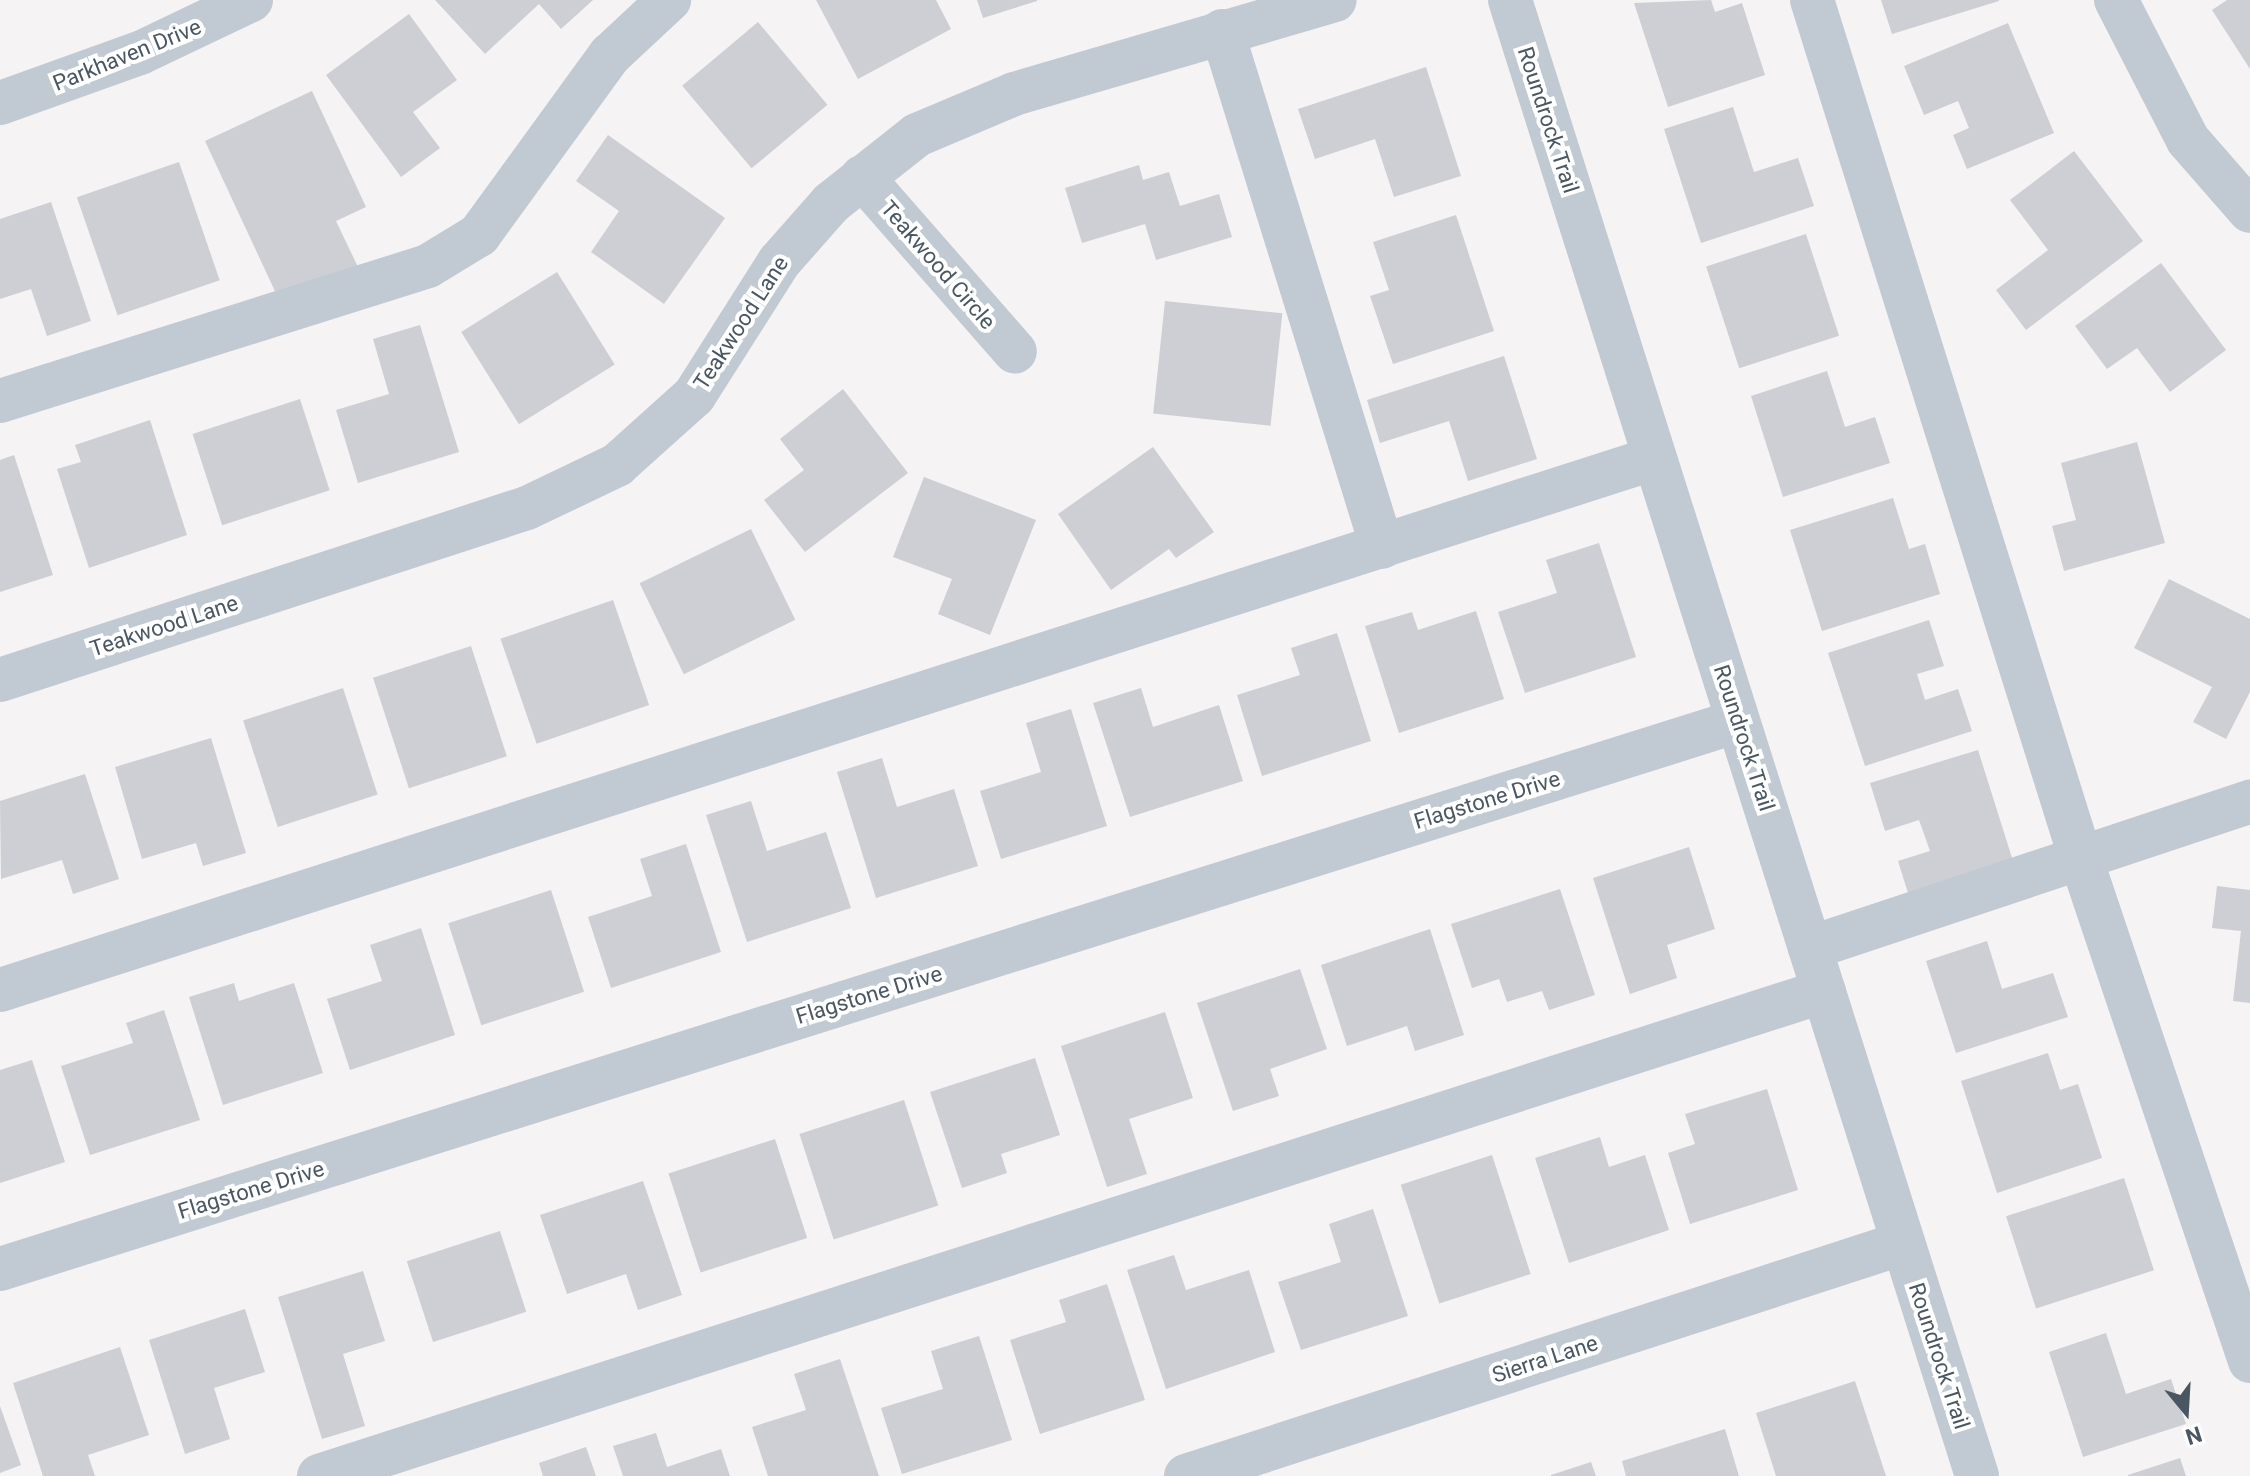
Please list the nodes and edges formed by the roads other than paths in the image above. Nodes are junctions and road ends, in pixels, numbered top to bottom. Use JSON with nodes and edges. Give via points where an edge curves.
{"nodes":[{"id":1,"x":251,"y":0,"type":"edge"},
{"id":2,"x":669,"y":0,"type":"edge"},
{"id":3,"x":1335,"y":0,"type":"edge"},
{"id":4,"x":1510,"y":0,"type":"edge"},
{"id":5,"x":1812,"y":0,"type":"edge"},
{"id":6,"x":2116,"y":0,"type":"edge"},
{"id":7,"x":1222,"y":31,"type":"junction"},
{"id":8,"x":0,"y":103,"type":"edge"},
{"id":9,"x":862,"y":177,"type":"junction"},
{"id":10,"x":2250,"y":211,"type":"edge"},
{"id":11,"x":1015,"y":352,"type":"dead end"},
{"id":12,"x":0,"y":401,"type":"edge"},
{"id":13,"x":1655,"y":458,"type":"junction"},
{"id":14,"x":1382,"y":547,"type":"junction"},
{"id":15,"x":0,"y":680,"type":"edge"},
{"id":16,"x":1738,"y":721,"type":"junction"},
{"id":17,"x":2250,"y":802,"type":"edge"},
{"id":18,"x":2079,"y":853,"type":"junction"},
{"id":19,"x":1810,"y":948,"type":"junction"},
{"id":20,"x":0,"y":990,"type":"edge"},
{"id":21,"x":1824,"y":991,"type":"junction"},
{"id":22,"x":1903,"y":1243,"type":"junction"},
{"id":23,"x":0,"y":1269,"type":"edge"},
{"id":24,"x":2250,"y":1361,"type":"edge"},
{"id":25,"x":319,"y":1476,"type":"edge"},
{"id":26,"x":1186,"y":1476,"type":"edge"},
{"id":27,"x":1977,"y":1476,"type":"edge"}],
"edges":[{"from":1,"to":8,"type":"street","name":"Parkhaven Drive","via":[[140,53]]},
{"from":2,"to":12,"type":"street","via":[[610,55],[479,235],[428,266]]},
{"from":3,"to":7,"type":"street","name":"Teakwood Lane"},
{"from":4,"to":13,"type":"street","name":"Roundrock Trail"},
{"from":5,"to":18,"type":"street"},
{"from":6,"to":10,"type":"street","via":[[2188,140]]},
{"from":7,"to":9,"type":"street","name":"Teakwood Lane","via":[[1014,94],[917,135]]},
{"from":7,"to":14,"type":"street"},
{"from":9,"to":11,"type":"street","name":"Teakwood Circle"},
{"from":9,"to":15,"type":"street","name":"Teakwood Lane","via":[[779,262],[694,396],[617,465],[527,508]]},
{"from":13,"to":14,"type":"street"},
{"from":13,"to":16,"type":"street","name":"Roundrock Trail"},
{"from":14,"to":20,"type":"street"},
{"from":16,"to":19,"type":"street","name":"Roundrock Trail"},
{"from":16,"to":23,"type":"street","name":"Flagstone Drive"},
{"from":17,"to":18,"type":"street"},
{"from":18,"to":19,"type":"street"},
{"from":18,"to":24,"type":"street"},
{"from":19,"to":21,"type":"street","name":"Roundrock Trail"},
{"from":21,"to":22,"type":"street","name":"Roundrock Trail"},
{"from":21,"to":25,"type":"street"},
{"from":22,"to":26,"type":"street","name":"Sierra Lane"},
{"from":22,"to":27,"type":"street","name":"Roundrock Trail"}]}
